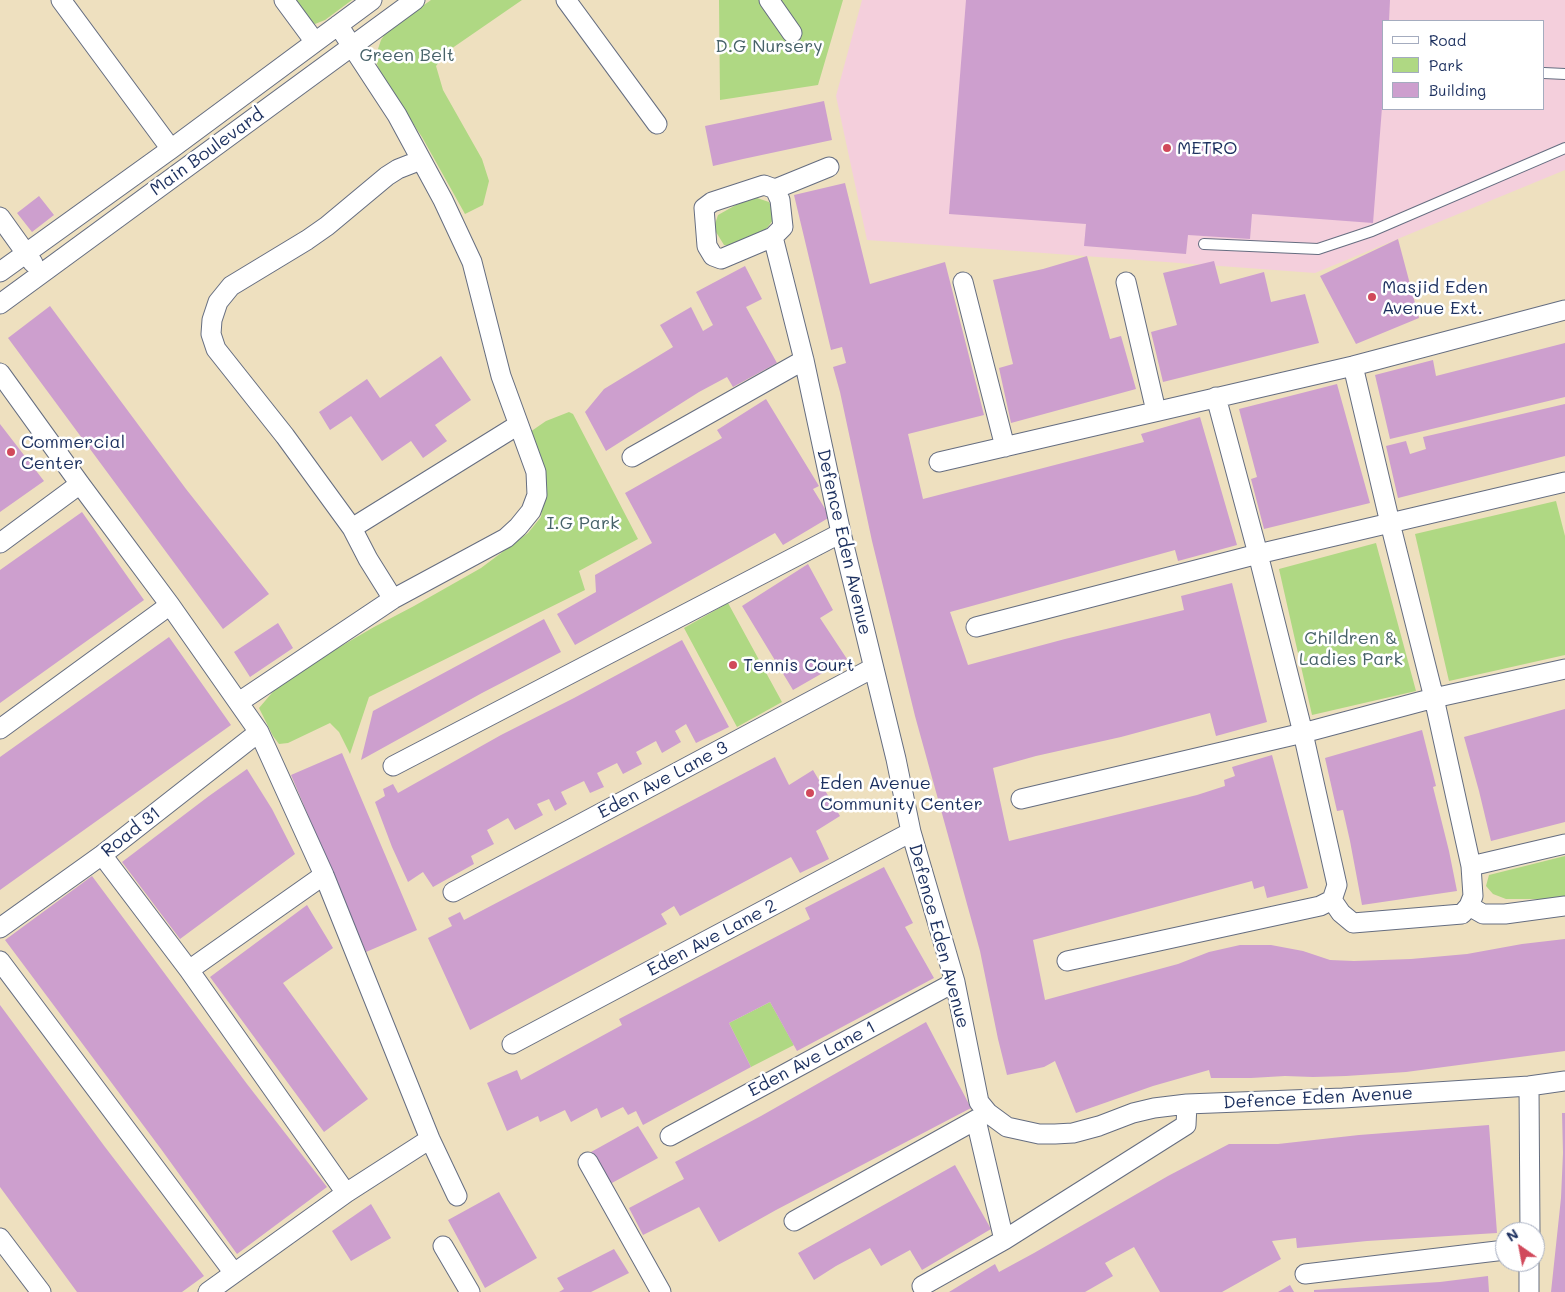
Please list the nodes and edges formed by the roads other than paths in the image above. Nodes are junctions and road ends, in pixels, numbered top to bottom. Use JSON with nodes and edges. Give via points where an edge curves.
{"nodes":[{"id":1,"x":61,"y":0,"type":"edge"},
{"id":2,"x":284,"y":0,"type":"edge"},
{"id":3,"x":372,"y":0,"type":"edge"},
{"id":4,"x":415,"y":0,"type":"edge"},
{"id":5,"x":566,"y":0,"type":"edge"},
{"id":6,"x":769,"y":0,"type":"edge"},
{"id":7,"x":338,"y":25,"type":"junction"},
{"id":8,"x":792,"y":33,"type":"dead end"},
{"id":9,"x":315,"y":42,"type":"junction"},
{"id":10,"x":352,"y":46,"type":"junction"},
{"id":11,"x":1545,"y":73,"type":"edge"},
{"id":12,"x":1565,"y":74,"type":"edge"},
{"id":13,"x":657,"y":124,"type":"dead end"},
{"id":14,"x":1565,"y":148,"type":"edge"},
{"id":15,"x":170,"y":149,"type":"junction"},
{"id":16,"x":421,"y":160,"type":"junction"},
{"id":17,"x":830,"y":167,"type":"dead end"},
{"id":18,"x":775,"y":189,"type":"junction"},
{"id":19,"x":0,"y":217,"type":"edge"},
{"id":20,"x":773,"y":237,"type":"junction"},
{"id":21,"x":1204,"y":244,"type":"dead end"},
{"id":22,"x":26,"y":253,"type":"junction"},
{"id":23,"x":0,"y":272,"type":"edge"},
{"id":24,"x":40,"y":274,"type":"junction"},
{"id":25,"x":964,"y":282,"type":"dead end"},
{"id":26,"x":1126,"y":282,"type":"dead end"},
{"id":27,"x":0,"y":304,"type":"edge"},
{"id":28,"x":1565,"y":310,"type":"edge"},
{"id":29,"x":804,"y":360,"type":"junction"},
{"id":30,"x":1353,"y":366,"type":"junction"},
{"id":31,"x":0,"y":373,"type":"edge"},
{"id":32,"x":1216,"y":397,"type":"junction"},
{"id":33,"x":1156,"y":411,"type":"junction"},
{"id":34,"x":518,"y":425,"type":"junction"},
{"id":35,"x":1005,"y":447,"type":"junction"},
{"id":36,"x":632,"y":457,"type":"dead end"},
{"id":37,"x":939,"y":462,"type":"dead end"},
{"id":38,"x":1565,"y":482,"type":"edge"},
{"id":39,"x":80,"y":484,"type":"junction"},
{"id":40,"x":1390,"y":523,"type":"junction"},
{"id":41,"x":352,"y":528,"type":"junction"},
{"id":42,"x":841,"y":533,"type":"junction"},
{"id":43,"x":0,"y":542,"type":"edge"},
{"id":44,"x":1258,"y":554,"type":"junction"},
{"id":45,"x":393,"y":599,"type":"junction"},
{"id":46,"x":170,"y":605,"type":"junction"},
{"id":47,"x":976,"y":627,"type":"dead end"},
{"id":48,"x":874,"y":668,"type":"junction"},
{"id":49,"x":1565,"y":669,"type":"edge"},
{"id":50,"x":1434,"y":698,"type":"junction"},
{"id":51,"x":239,"y":702,"type":"junction"},
{"id":52,"x":0,"y":729,"type":"edge"},
{"id":53,"x":259,"y":732,"type":"junction"},
{"id":54,"x":1302,"y":733,"type":"junction"},
{"id":55,"x":393,"y":766,"type":"dead end"},
{"id":56,"x":1021,"y":799,"type":"dead end"},
{"id":57,"x":911,"y":832,"type":"junction"},
{"id":58,"x":1565,"y":844,"type":"edge"},
{"id":59,"x":102,"y":855,"type":"junction"},
{"id":60,"x":1471,"y":866,"type":"junction"},
{"id":61,"x":324,"y":875,"type":"junction"},
{"id":62,"x":453,"y":892,"type":"dead end"},
{"id":63,"x":1332,"y":900,"type":"junction"},
{"id":64,"x":1469,"y":906,"type":"junction"},
{"id":65,"x":1565,"y":906,"type":"edge"},
{"id":66,"x":1,"y":924,"type":"edge"},
{"id":67,"x":0,"y":961,"type":"edge"},
{"id":68,"x":1066,"y":961,"type":"dead end"},
{"id":69,"x":189,"y":970,"type":"junction"},
{"id":70,"x":955,"y":982,"type":"junction"},
{"id":71,"x":512,"y":1044,"type":"dead end"},
{"id":72,"x":1565,"y":1080,"type":"edge"},
{"id":73,"x":1530,"y":1086,"type":"junction"},
{"id":74,"x":1187,"y":1104,"type":"junction"},
{"id":75,"x":982,"y":1116,"type":"junction"},
{"id":76,"x":670,"y":1136,"type":"dead end"},
{"id":77,"x":430,"y":1139,"type":"junction"},
{"id":78,"x":588,"y":1162,"type":"dead end"},
{"id":79,"x":346,"y":1193,"type":"junction"},
{"id":80,"x":457,"y":1196,"type":"dead end"},
{"id":81,"x":794,"y":1221,"type":"dead end"},
{"id":82,"x":1530,"y":1222,"type":"edge"},
{"id":83,"x":0,"y":1238,"type":"edge"},
{"id":84,"x":1004,"y":1240,"type":"junction"},
{"id":85,"x":443,"y":1246,"type":"dead end"},
{"id":86,"x":1495,"y":1251,"type":"edge"},
{"id":87,"x":1529,"y":1272,"type":"edge"},
{"id":88,"x":234,"y":1273,"type":"junction"},
{"id":89,"x":1305,"y":1274,"type":"dead end"},
{"id":90,"x":922,"y":1286,"type":"dead end"},
{"id":91,"x":41,"y":1292,"type":"edge"},
{"id":92,"x":208,"y":1292,"type":"edge"},
{"id":93,"x":470,"y":1292,"type":"edge"},
{"id":94,"x":661,"y":1292,"type":"edge"},
{"id":95,"x":1529,"y":1292,"type":"edge"}],
"edges":[{"from":1,"to":15,"type":"street"},
{"from":2,"to":9,"type":"street"},
{"from":3,"to":7,"type":"street","name":"Main Boulevard"},
{"from":4,"to":10,"type":"street","name":"Main Boulevard"},
{"from":5,"to":13,"type":"street"},
{"from":6,"to":8,"type":"street"},
{"from":7,"to":9,"type":"street","name":"Main Boulevard"},
{"from":7,"to":10,"type":"street"},
{"from":9,"to":15,"type":"street","name":"Main Boulevard"},
{"from":10,"to":16,"type":"street","via":[[397,115]]},
{"from":10,"to":24,"type":"street","name":"Main Boulevard"},
{"from":11,"to":12,"type":"lane"},
{"from":14,"to":21,"type":"lane","via":[[1372,231],[1318,249]]},
{"from":15,"to":22,"type":"street","name":"Main Boulevard"},
{"from":16,"to":34,"type":"street","via":[[472,262],[501,376]]},
{"from":16,"to":41,"type":"street","via":[[387,176],[327,226],[231,286],[218,302],[212,320],[210,334],[216,349]]},
{"from":17,"to":18,"type":"street"},
{"from":18,"to":20,"type":"street","via":[[780,200],[783,227]]},
{"from":18,"to":20,"type":"street","via":[[764,186],[712,202],[704,208],[707,246],[714,256],[721,259]]},
{"from":19,"to":22,"type":"street"},
{"from":20,"to":29,"type":"street","name":"Defence Eden Avenue"},
{"from":22,"to":23,"type":"street","name":"Main Boulevard"},
{"from":22,"to":24,"type":"street"},
{"from":24,"to":27,"type":"street","name":"Main Boulevard"},
{"from":25,"to":35,"type":"street"},
{"from":26,"to":33,"type":"street"},
{"from":28,"to":30,"type":"street"},
{"from":29,"to":36,"type":"street"},
{"from":29,"to":42,"type":"street","name":"Defence Eden Avenue"},
{"from":30,"to":32,"type":"street"},
{"from":30,"to":40,"type":"street"},
{"from":31,"to":39,"type":"street"},
{"from":32,"to":33,"type":"street"},
{"from":32,"to":44,"type":"street"},
{"from":33,"to":35,"type":"street"},
{"from":34,"to":41,"type":"street"},
{"from":34,"to":45,"type":"street","via":[[536,472],[537,494],[531,511],[506,538]]},
{"from":35,"to":37,"type":"street"},
{"from":38,"to":40,"type":"street"},
{"from":39,"to":43,"type":"street"},
{"from":39,"to":46,"type":"street"},
{"from":40,"to":44,"type":"street"},
{"from":40,"to":50,"type":"street"},
{"from":41,"to":45,"type":"street"},
{"from":42,"to":48,"type":"street","name":"Defence Eden Avenue"},
{"from":42,"to":55,"type":"street"},
{"from":44,"to":47,"type":"street"},
{"from":44,"to":54,"type":"street"},
{"from":45,"to":51,"type":"street"},
{"from":46,"to":51,"type":"street"},
{"from":46,"to":52,"type":"street"},
{"from":48,"to":57,"type":"street","name":"Defence Eden Avenue"},
{"from":48,"to":62,"type":"street","name":"Eden Ave Lane 3"},
{"from":49,"to":50,"type":"street"},
{"from":50,"to":54,"type":"street"},
{"from":50,"to":60,"type":"street"},
{"from":51,"to":53,"type":"street"},
{"from":53,"to":59,"type":"street","name":"Road 31"},
{"from":53,"to":61,"type":"street"},
{"from":54,"to":56,"type":"street"},
{"from":54,"to":63,"type":"street","via":[[1337,885]]},
{"from":57,"to":70,"type":"street","name":"Defence Eden Avenue"},
{"from":57,"to":71,"type":"street","name":"Eden Ave Lane 2"},
{"from":58,"to":60,"type":"street"},
{"from":59,"to":66,"type":"street","name":"Road 31"},
{"from":59,"to":69,"type":"street"},
{"from":60,"to":64,"type":"street","via":[[1473,896]]},
{"from":61,"to":69,"type":"street"},
{"from":61,"to":77,"type":"street"},
{"from":63,"to":64,"type":"street","via":[[1353,923],[1462,914]]},
{"from":63,"to":68,"type":"street","via":[[1320,906]]},
{"from":64,"to":65,"type":"street","via":[[1484,914],[1505,914]]},
{"from":67,"to":88,"type":"street"},
{"from":69,"to":79,"type":"street"},
{"from":70,"to":75,"type":"street","name":"Defence Eden Avenue"},
{"from":70,"to":76,"type":"street","name":"Eden Ave Lane 1"},
{"from":72,"to":73,"type":"street","name":"Defence Eden Avenue"},
{"from":73,"to":74,"type":"street","name":"Defence Eden Avenue"},
{"from":73,"to":82,"type":"street"},
{"from":74,"to":75,"type":"street","name":"Defence Eden Avenue","via":[[1133,1113],[1073,1133],[1038,1134],[1007,1127]]},
{"from":74,"to":84,"type":"street","via":[[1186,1125]]},
{"from":75,"to":81,"type":"street"},
{"from":75,"to":84,"type":"street"},
{"from":77,"to":79,"type":"street"},
{"from":77,"to":80,"type":"street"},
{"from":78,"to":94,"type":"street"},
{"from":79,"to":88,"type":"street"},
{"from":83,"to":91,"type":"street"},
{"from":84,"to":90,"type":"street"},
{"from":85,"to":93,"type":"street"},
{"from":86,"to":89,"type":"street"},
{"from":87,"to":95,"type":"street"},
{"from":88,"to":92,"type":"street"}]}
